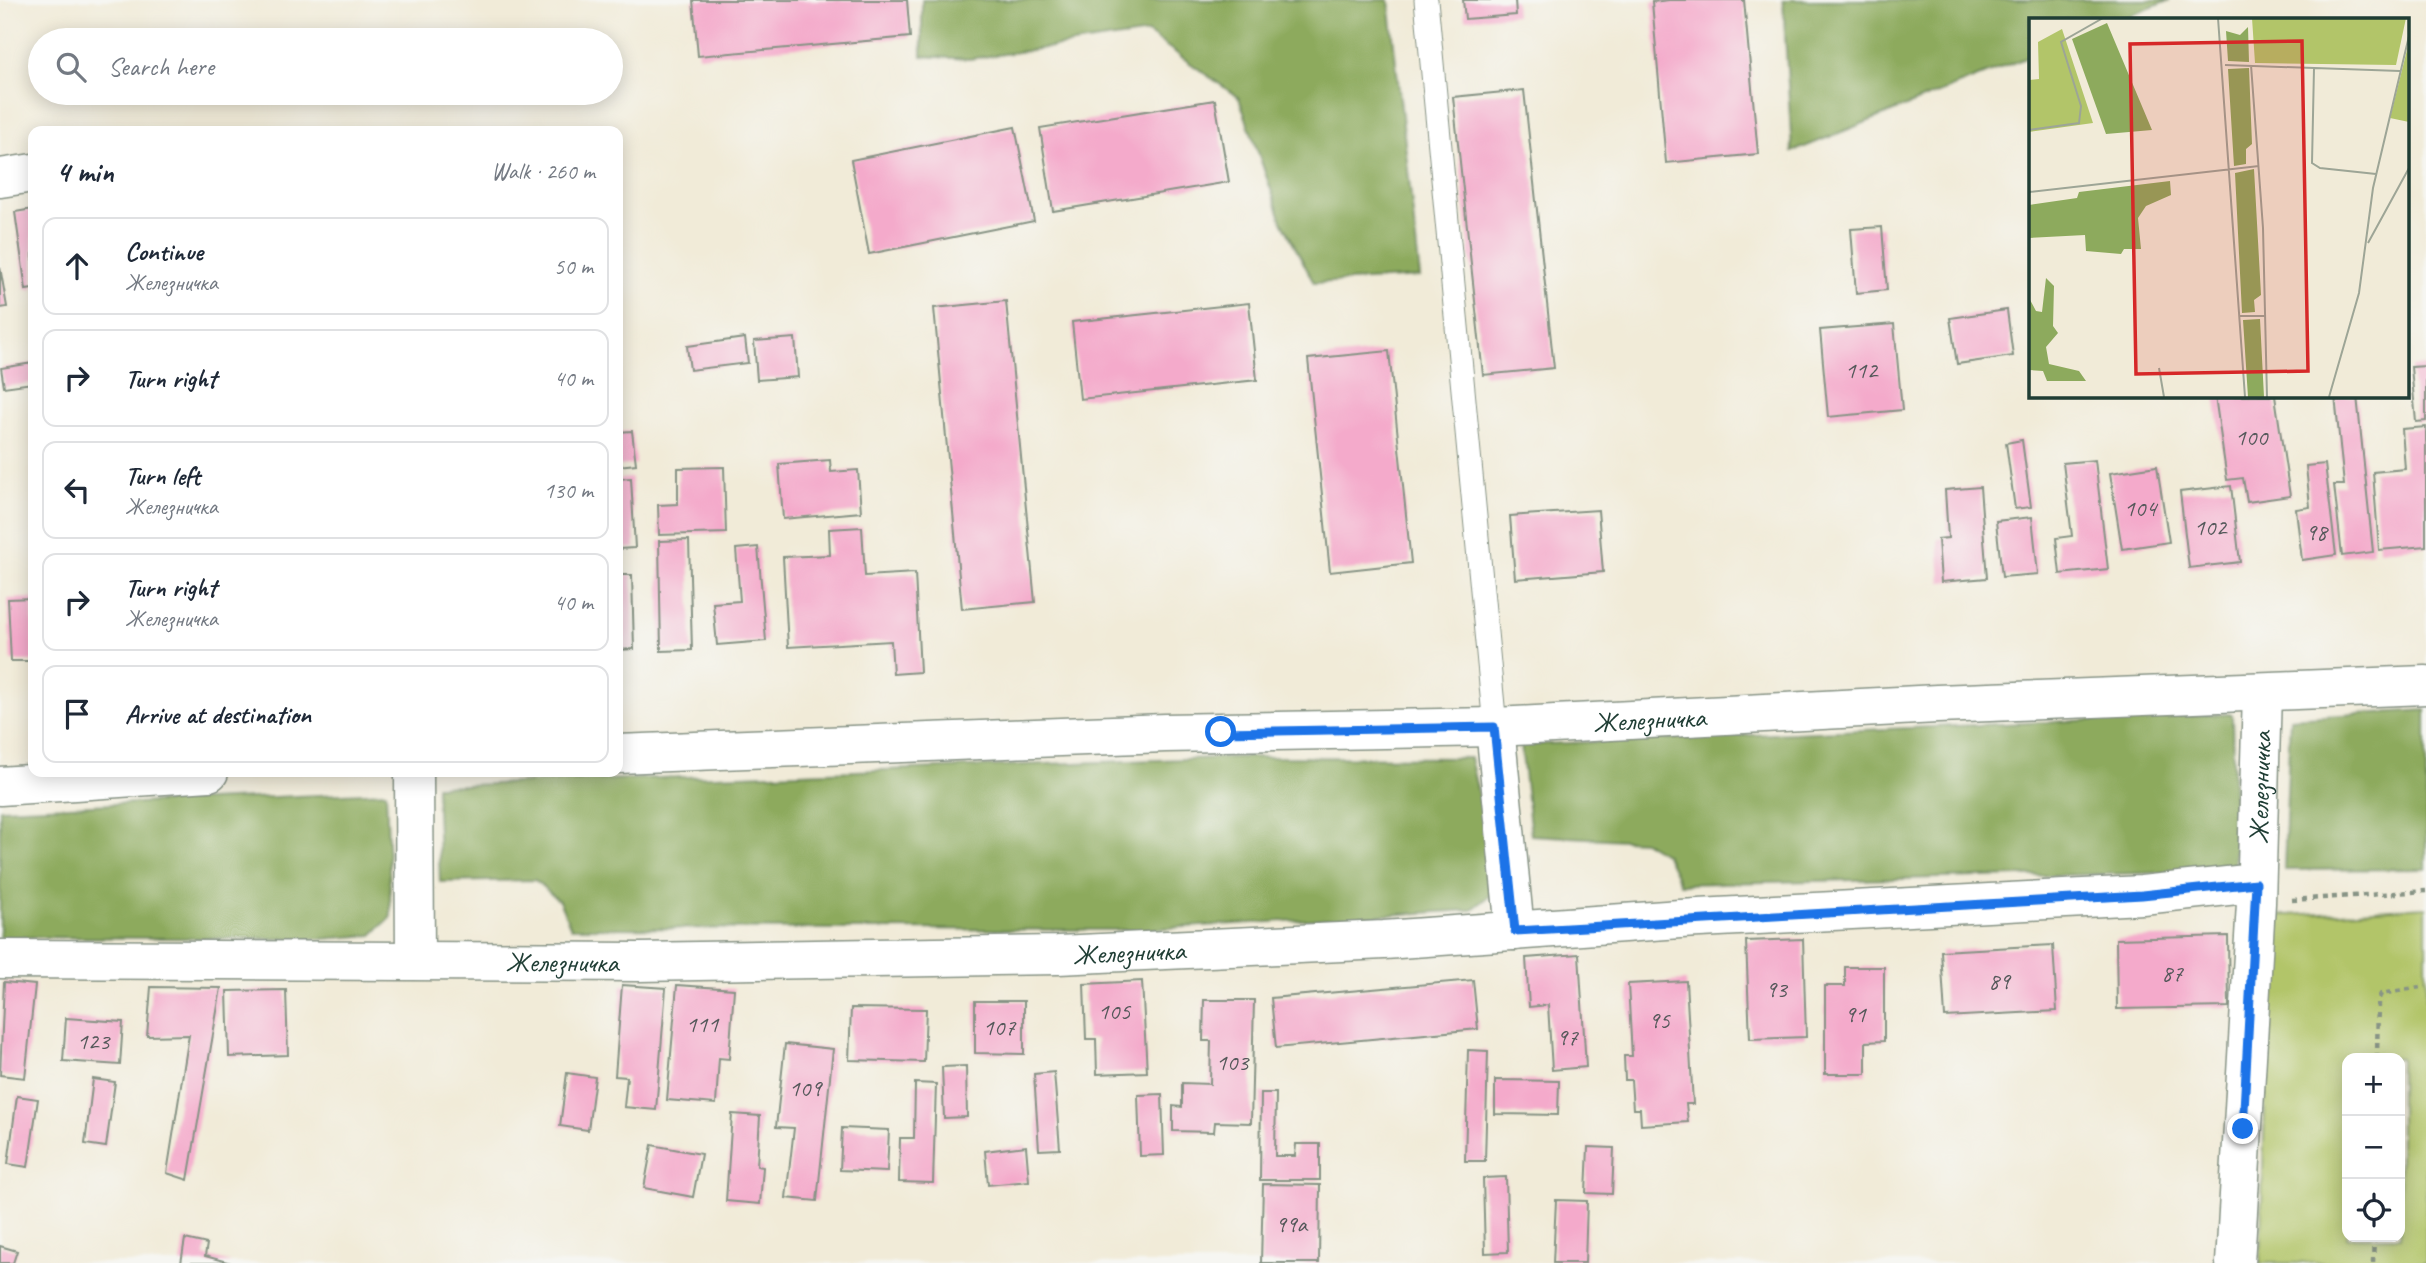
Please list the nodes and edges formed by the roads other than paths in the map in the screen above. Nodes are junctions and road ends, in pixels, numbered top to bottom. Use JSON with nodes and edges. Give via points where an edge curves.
{"nodes":[{"id":1,"x":1426,"y":0,"type":"edge"},
{"id":2,"x":28,"y":174,"type":"edge"},
{"id":3,"x":0,"y":178,"type":"edge"},
{"id":4,"x":2426,"y":685,"type":"edge"},
{"id":5,"x":2262,"y":692,"type":"junction"},
{"id":6,"x":1494,"y":727,"type":"junction"},
{"id":7,"x":623,"y":754,"type":"edge"},
{"id":8,"x":134,"y":777,"type":"edge"},
{"id":9,"x":414,"y":777,"type":"edge"},
{"id":10,"x":0,"y":786,"type":"edge"},
{"id":11,"x":2256,"y":893,"type":"junction"},
{"id":12,"x":1515,"y":931,"type":"junction"},
{"id":13,"x":0,"y":959,"type":"edge"},
{"id":14,"x":415,"y":959,"type":"junction"},
{"id":15,"x":2235,"y":1263,"type":"edge"}],
"edges":[{"from":1,"to":6,"type":"lane"},
{"from":2,"to":3,"type":"street"},
{"from":4,"to":5,"type":"street","name":"Железничка"},
{"from":5,"to":6,"type":"street","name":"Железничка"},
{"from":5,"to":11,"type":"street","name":"Железничка"},
{"from":6,"to":7,"type":"street","name":"Железничка","via":[[1165,733]]},
{"from":6,"to":12,"type":"street"},
{"from":8,"to":10,"type":"street"},
{"from":9,"to":14,"type":"street"},
{"from":11,"to":12,"type":"street","name":"Железничка","via":[[2142,895]]},
{"from":11,"to":15,"type":"street","name":"Железничка"},
{"from":12,"to":14,"type":"street","name":"Железничка","via":[[936,959]]},
{"from":13,"to":14,"type":"street","name":"Железничка"}]}
